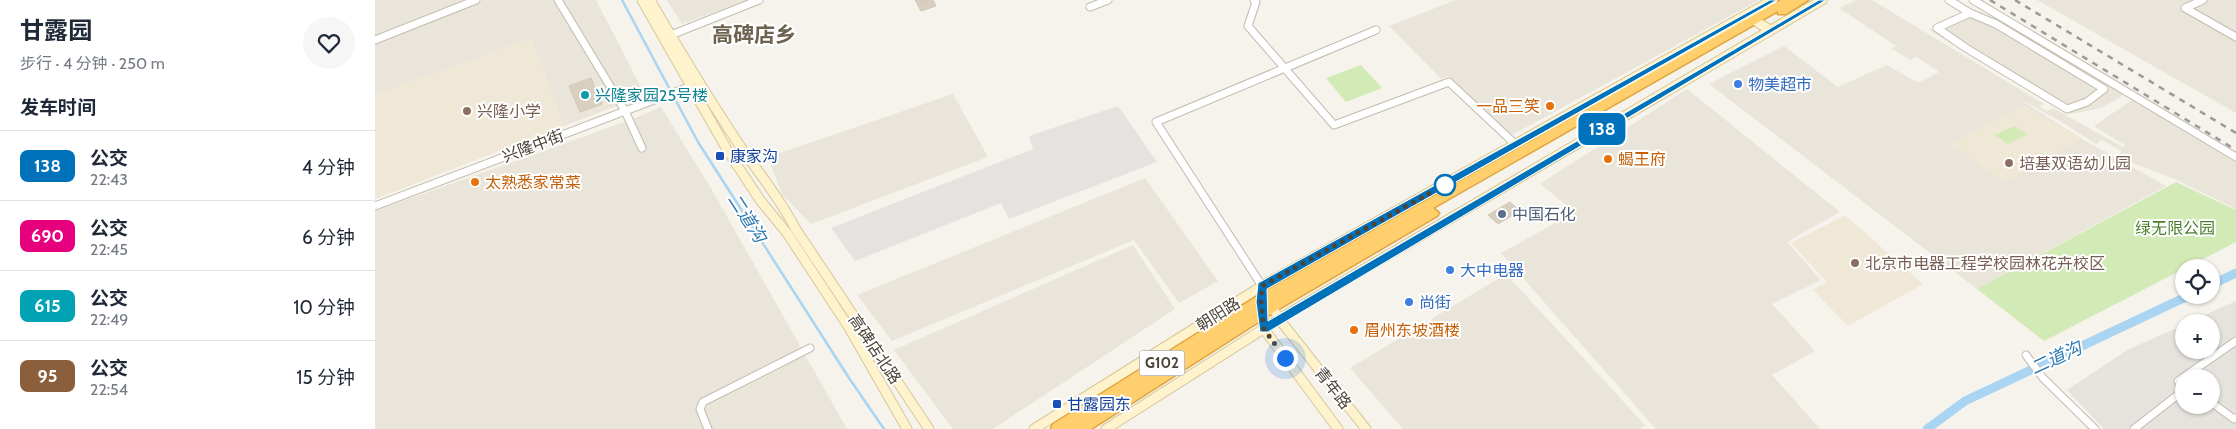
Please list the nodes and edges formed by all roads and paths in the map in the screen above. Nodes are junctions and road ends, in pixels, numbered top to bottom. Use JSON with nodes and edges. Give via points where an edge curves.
{"nodes":[{"id":1,"x":477,"y":0,"type":"edge"},
{"id":2,"x":558,"y":0,"type":"edge"},
{"id":3,"x":642,"y":0,"type":"edge"},
{"id":4,"x":650,"y":0,"type":"edge"},
{"id":5,"x":759,"y":0,"type":"edge"},
{"id":6,"x":1108,"y":0,"type":"edge"},
{"id":7,"x":1255,"y":0,"type":"edge"},
{"id":8,"x":1773,"y":0,"type":"edge"},
{"id":9,"x":1789,"y":0,"type":"edge"},
{"id":10,"x":1803,"y":0,"type":"edge"},
{"id":11,"x":1822,"y":0,"type":"edge"},
{"id":12,"x":1949,"y":0,"type":"edge"},
{"id":13,"x":1973,"y":0,"type":"edge"},
{"id":14,"x":2203,"y":0,"type":"edge"},
{"id":15,"x":1090,"y":6,"type":"dead end"},
{"id":16,"x":1970,"y":13,"type":"junction"},
{"id":17,"x":1758,"y":22,"type":"junction"},
{"id":18,"x":1376,"y":30,"type":"dead end"},
{"id":19,"x":671,"y":35,"type":"junction"},
{"id":20,"x":2236,"y":37,"type":"edge"},
{"id":21,"x":375,"y":40,"type":"edge"},
{"id":22,"x":1286,"y":69,"type":"junction"},
{"id":23,"x":690,"y":86,"type":"junction"},
{"id":24,"x":625,"y":111,"type":"junction"},
{"id":25,"x":1515,"y":144,"type":"junction"},
{"id":26,"x":642,"y":148,"type":"dead end"},
{"id":27,"x":2236,"y":157,"type":"edge"},
{"id":28,"x":375,"y":206,"type":"edge"},
{"id":29,"x":1265,"y":301,"type":"junction"},
{"id":30,"x":1279,"y":319,"type":"junction"},
{"id":31,"x":1264,"y":329,"type":"junction"},
{"id":32,"x":2236,"y":341,"type":"edge"},
{"id":33,"x":810,"y":348,"type":"dead end"},
{"id":34,"x":2027,"y":355,"type":"dead end"},
{"id":35,"x":2195,"y":369,"type":"edge"},
{"id":36,"x":2175,"y":397,"type":"edge"},
{"id":37,"x":2220,"y":409,"type":"edge"},
{"id":38,"x":2236,"y":418,"type":"edge"},
{"id":39,"x":708,"y":429,"type":"edge"},
{"id":40,"x":907,"y":429,"type":"edge"},
{"id":41,"x":929,"y":429,"type":"edge"},
{"id":42,"x":1035,"y":429,"type":"edge"},
{"id":43,"x":1058,"y":429,"type":"edge"},
{"id":44,"x":1079,"y":429,"type":"edge"},
{"id":45,"x":1106,"y":429,"type":"edge"},
{"id":46,"x":1338,"y":429,"type":"edge"},
{"id":47,"x":1366,"y":429,"type":"edge"},
{"id":48,"x":2095,"y":429,"type":"edge"},
{"id":49,"x":2134,"y":429,"type":"edge"}],
"edges":[{"from":1,"to":21,"type":"street"},
{"from":2,"to":24,"type":"street"},
{"from":3,"to":23,"type":"street","name":"高碑店北路"},
{"from":4,"to":19,"type":"street","name":"高碑店北路"},
{"from":5,"to":19,"type":"street"},
{"from":6,"to":15,"type":"street"},
{"from":7,"to":22,"type":"street","via":[[1248,26]]},
{"from":8,"to":17,"type":"street","name":"朝阳路"},
{"from":9,"to":17,"type":"highway","name":"朝阳路","number":"G102"},
{"from":10,"to":17,"type":"highway","name":"朝阳路","number":"G102"},
{"from":11,"to":17,"type":"street","name":"朝阳路"},
{"from":12,"to":16,"type":"street"},
{"from":13,"to":27,"type":"street"},
{"from":14,"to":20,"type":"street","via":[[2185,8]]},
{"from":16,"to":16,"type":"street","via":[[1996,24],[2104,90],[2098,96],[2067,109],[1937,28]]},
{"from":17,"to":25,"type":"street","name":"朝阳路"},
{"from":17,"to":29,"type":"highway","name":"朝阳路","number":"G102"},
{"from":17,"to":30,"type":"street","name":"朝阳路"},
{"from":18,"to":22,"type":"street"},
{"from":19,"to":41,"type":"street","name":"高碑店北路","via":[[699,84],[785,208],[795,228]]},
{"from":22,"to":25,"type":"street","via":[[1334,125],[1449,82]]},
{"from":22,"to":29,"type":"street","via":[[1156,122]]},
{"from":23,"to":24,"type":"street","name":"兴隆中街"},
{"from":23,"to":40,"type":"street","name":"高碑店北路","via":[[744,176],[787,233],[848,326]]},
{"from":24,"to":26,"type":"street"},
{"from":24,"to":28,"type":"street","name":"兴隆中街"},
{"from":25,"to":29,"type":"street","name":"朝阳路"},
{"from":29,"to":30,"type":"street","name":"青年路"},
{"from":29,"to":31,"type":"street","name":"青年路"},
{"from":29,"to":42,"type":"street","name":"朝阳路"},
{"from":29,"to":43,"type":"highway","name":"朝阳路","number":"G102"},
{"from":29,"to":44,"type":"highway","name":"朝阳路","number":"G102"},
{"from":30,"to":31,"type":"street","name":"朝阳路"},
{"from":30,"to":47,"type":"street","name":"青年路"},
{"from":31,"to":45,"type":"street","name":"朝阳路"},
{"from":31,"to":46,"type":"street","name":"青年路"},
{"from":32,"to":35,"type":"street"},
{"from":33,"to":39,"type":"street","via":[[703,402],[701,409]]},
{"from":34,"to":48,"type":"street","via":[[2043,378]]},
{"from":36,"to":49,"type":"street"},
{"from":37,"to":38,"type":"street"}]}
